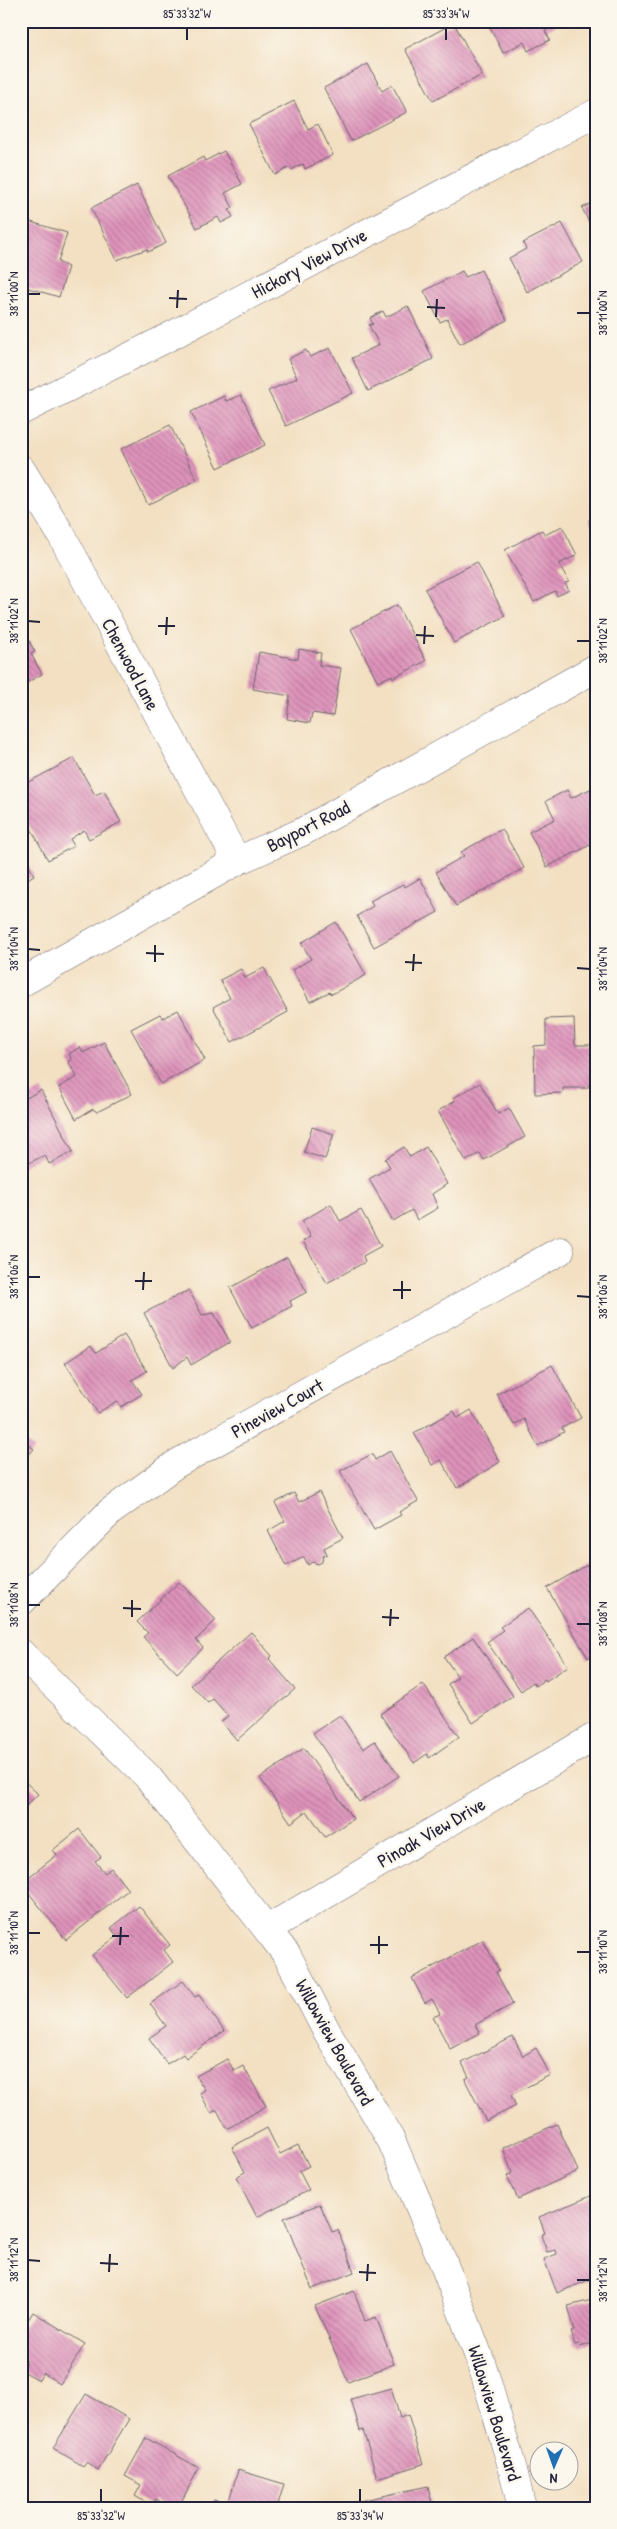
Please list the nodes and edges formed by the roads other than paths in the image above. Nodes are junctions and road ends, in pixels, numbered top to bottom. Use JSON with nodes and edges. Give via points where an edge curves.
{"nodes":[{"id":1,"x":596,"y":113,"type":"edge"},
{"id":2,"x":21,"y":410,"type":"edge"},
{"id":3,"x":21,"y":469,"type":"edge"},
{"id":4,"x":596,"y":668,"type":"edge"},
{"id":5,"x":237,"y":861,"type":"junction"},
{"id":6,"x":21,"y":983,"type":"edge"},
{"id":7,"x":560,"y":1251,"type":"dead end"},
{"id":8,"x":21,"y":1602,"type":"edge"},
{"id":9,"x":21,"y":1653,"type":"edge"},
{"id":10,"x":596,"y":1736,"type":"edge"},
{"id":11,"x":267,"y":1929,"type":"junction"},
{"id":12,"x":522,"y":2508,"type":"edge"}],
"edges":[{"from":1,"to":2,"type":"street","name":"Hickory View Drive","via":[[165,339]]},
{"from":3,"to":5,"type":"street","name":"Chenwood Lane","via":[[62,536]]},
{"from":4,"to":5,"type":"street","name":"Bayport Road","via":[[302,832]]},
{"from":5,"to":6,"type":"street","name":"Bayport Road"},
{"from":7,"to":8,"type":"street","name":"Pineview Court","via":[[176,1464],[110,1512]]},
{"from":9,"to":11,"type":"street","name":"Willowview Boulevard","via":[[148,1777]]},
{"from":10,"to":11,"type":"street","name":"Pinoak View Drive"},
{"from":11,"to":12,"type":"street","name":"Willowview Boulevard","via":[[287,1955],[395,2150],[482,2365]]}]}
